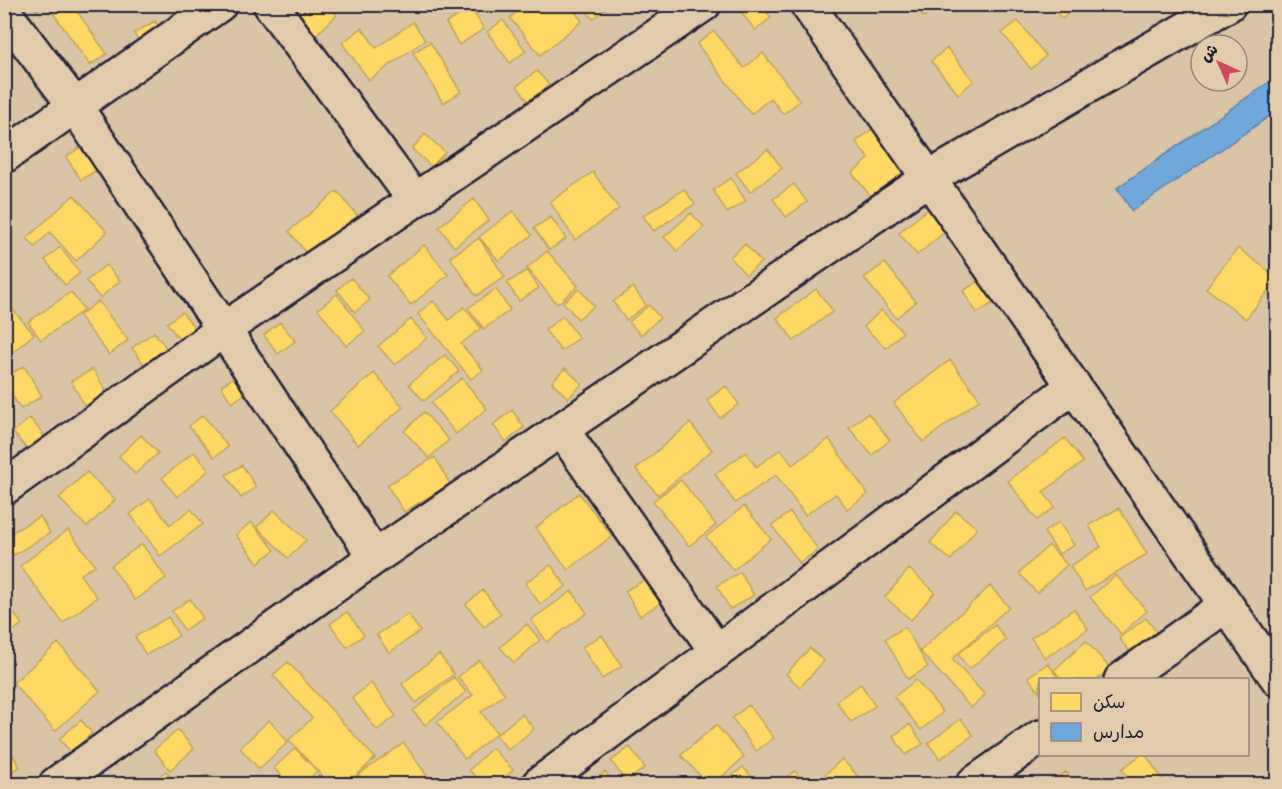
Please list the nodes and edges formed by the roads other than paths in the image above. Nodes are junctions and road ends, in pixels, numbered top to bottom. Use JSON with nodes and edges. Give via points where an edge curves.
{"nodes":[{"id":1,"x":220,"y":4,"type":"edge"},
{"id":2,"x":270,"y":4,"type":"edge"},
{"id":3,"x":704,"y":4,"type":"edge"},
{"id":4,"x":807,"y":4,"type":"edge"},
{"id":5,"x":1229,"y":4,"type":"edge"},
{"id":6,"x":4,"y":12,"type":"edge"},
{"id":7,"x":75,"y":106,"type":"junction"},
{"id":8,"x":4,"y":156,"type":"edge"},
{"id":9,"x":929,"y":178,"type":"junction"},
{"id":10,"x":414,"y":199,"type":"junction"},
{"id":11,"x":223,"y":330,"type":"junction"},
{"id":12,"x":1074,"y":386,"type":"junction"},
{"id":13,"x":562,"y":430,"type":"junction"},
{"id":14,"x":4,"y":488,"type":"edge"},
{"id":15,"x":375,"y":557,"type":"junction"},
{"id":16,"x":1226,"y":605,"type":"junction"},
{"id":17,"x":717,"y":652,"type":"junction"},
{"id":18,"x":1124,"y":678,"type":"edge"},
{"id":19,"x":1278,"y":678,"type":"edge"},
{"id":20,"x":1039,"y":738,"type":"edge"},
{"id":21,"x":545,"y":783,"type":"edge"},
{"id":22,"x":56,"y":784,"type":"edge"},
{"id":23,"x":973,"y":784,"type":"edge"}],
"edges":[{"from":1,"to":7,"type":"street"},
{"from":2,"to":10,"type":"street"},
{"from":3,"to":10,"type":"street"},
{"from":4,"to":9,"type":"street"},
{"from":5,"to":9,"type":"street"},
{"from":6,"to":7,"type":"street"},
{"from":7,"to":8,"type":"street"},
{"from":7,"to":11,"type":"street"},
{"from":9,"to":12,"type":"street"},
{"from":9,"to":13,"type":"street"},
{"from":10,"to":11,"type":"street"},
{"from":11,"to":14,"type":"street"},
{"from":11,"to":15,"type":"street"},
{"from":12,"to":16,"type":"street"},
{"from":12,"to":17,"type":"street"},
{"from":13,"to":15,"type":"street"},
{"from":13,"to":17,"type":"street"},
{"from":15,"to":22,"type":"street"},
{"from":16,"to":18,"type":"street"},
{"from":16,"to":19,"type":"street"},
{"from":17,"to":21,"type":"street"},
{"from":20,"to":23,"type":"street"}]}
